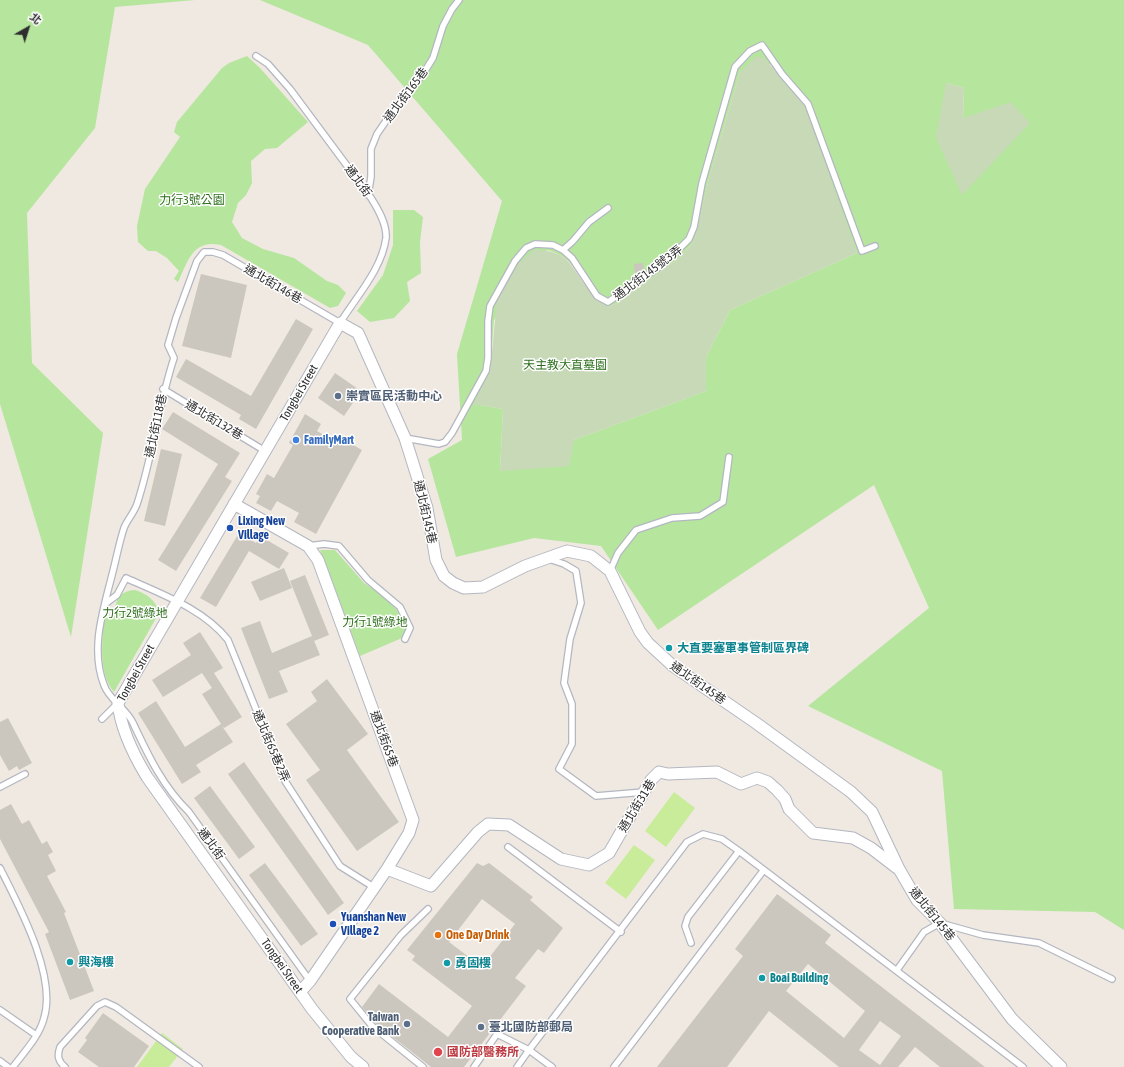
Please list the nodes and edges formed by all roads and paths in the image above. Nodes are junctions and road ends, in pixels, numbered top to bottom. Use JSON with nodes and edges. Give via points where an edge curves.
{"nodes":[{"id":1,"x":459,"y":0,"type":"edge"},
{"id":2,"x":256,"y":56,"type":"dead end"},
{"id":3,"x":368,"y":195,"type":"junction"},
{"id":4,"x":608,"y":208,"type":"dead end"},
{"id":5,"x":875,"y":246,"type":"dead end"},
{"id":6,"x":563,"y":250,"type":"junction"},
{"id":7,"x":204,"y":252,"type":"joint"},
{"id":8,"x":340,"y":323,"type":"junction"},
{"id":9,"x":163,"y":389,"type":"junction"},
{"id":10,"x":405,"y":438,"type":"junction"},
{"id":11,"x":265,"y":451,"type":"junction"},
{"id":12,"x":729,"y":457,"type":"dead end"},
{"id":13,"x":234,"y":504,"type":"junction"},
{"id":14,"x":308,"y":546,"type":"junction"},
{"id":15,"x":545,"y":558,"type":"junction"},
{"id":16,"x":610,"y":571,"type":"junction"},
{"id":17,"x":176,"y":602,"type":"junction"},
{"id":18,"x":105,"y":604,"type":"junction"},
{"id":19,"x":405,"y":639,"type":"dead end"},
{"id":20,"x":118,"y":703,"type":"junction"},
{"id":21,"x":102,"y":719,"type":"dead end"},
{"id":22,"x":25,"y":774,"type":"dead end"},
{"id":23,"x":0,"y":787,"type":"edge"},
{"id":24,"x":644,"y":792,"type":"junction"},
{"id":25,"x":508,"y":847,"type":"dead end"},
{"id":26,"x":739,"y":851,"type":"junction"},
{"id":27,"x":0,"y":868,"type":"edge"},
{"id":28,"x":899,"y":869,"type":"junction"},
{"id":29,"x":387,"y":870,"type":"junction"},
{"id":30,"x":763,"y":871,"type":"junction"},
{"id":31,"x":375,"y":888,"type":"junction"},
{"id":32,"x":428,"y":909,"type":"dead end"},
{"id":33,"x":940,"y":924,"type":"junction"},
{"id":34,"x":621,"y":932,"type":"junction"},
{"id":35,"x":691,"y":943,"type":"dead end"},
{"id":36,"x":897,"y":970,"type":"junction"},
{"id":37,"x":1112,"y":979,"type":"dead end"},
{"id":38,"x":310,"y":982,"type":"junction"},
{"id":39,"x":300,"y":992,"type":"junction"},
{"id":40,"x":0,"y":1010,"type":"edge"},
{"id":41,"x":36,"y":1036,"type":"junction"},
{"id":42,"x":529,"y":1050,"type":"junction"},
{"id":43,"x":0,"y":1061,"type":"edge"},
{"id":44,"x":8,"y":1067,"type":"edge"},
{"id":45,"x":13,"y":1067,"type":"edge"},
{"id":46,"x":65,"y":1067,"type":"edge"},
{"id":47,"x":200,"y":1067,"type":"edge"},
{"id":48,"x":363,"y":1067,"type":"edge"},
{"id":49,"x":423,"y":1067,"type":"edge"},
{"id":50,"x":474,"y":1067,"type":"edge"},
{"id":51,"x":517,"y":1067,"type":"edge"},
{"id":52,"x":552,"y":1067,"type":"edge"},
{"id":53,"x":614,"y":1067,"type":"edge"},
{"id":54,"x":1023,"y":1067,"type":"edge"},
{"id":55,"x":1061,"y":1067,"type":"edge"}],
"edges":[{"from":1,"to":3,"type":"lane","name":"通北街165巷","via":[[443,26],[430,64],[377,134],[372,149]]},
{"from":2,"to":3,"type":"lane","name":"通北街","via":[[268,64],[290,89]]},
{"from":3,"to":8,"type":"lane","name":"通北街","via":[[381,214],[386,237],[378,264]]},
{"from":4,"to":6,"type":"lane","via":[[588,222]]},
{"from":5,"to":6,"type":"lane","name":"通北街145號3弄","via":[[862,251],[808,104],[782,74],[762,45],[750,51],[736,67],[702,183],[694,227],[684,246],[665,263],[608,302],[597,296],[572,258]]},
{"from":6,"to":10,"type":"lane","via":[[553,245],[535,244],[526,248],[515,261],[490,306],[486,370],[445,442],[439,444]]},
{"from":7,"to":8,"type":"lane","name":"通北街146巷","via":[[223,255]]},
{"from":7,"to":9,"type":"lane","name":"通北街118巷","via":[[197,261],[176,318],[168,346],[174,358]]},
{"from":8,"to":10,"type":"street","name":"通北街145巷","via":[[358,333]]},
{"from":8,"to":11,"type":"street","name":"Tongbei Street"},
{"from":9,"to":11,"type":"lane","name":"通北街132巷"},
{"from":9,"to":18,"type":"lane","name":"通北街118巷","via":[[151,454],[136,506],[124,528]]},
{"from":10,"to":15,"type":"street","name":"通北街145巷","via":[[426,508],[436,560],[444,576],[453,584],[464,588],[483,587]]},
{"from":11,"to":13,"type":"street","name":"Tongbei Street"},
{"from":12,"to":16,"type":"lane","via":[[723,502],[700,516],[672,518],[636,530],[618,553]]},
{"from":13,"to":14,"type":"street","name":"通北街65巷"},
{"from":13,"to":17,"type":"street","name":"Tongbei Street"},
{"from":14,"to":19,"type":"lane","via":[[338,546],[368,580],[400,607],[410,628]]},
{"from":14,"to":29,"type":"street","name":"通北街65巷","via":[[318,560],[413,820],[410,833]]},
{"from":15,"to":16,"type":"street","name":"通北街145巷","via":[[567,551],[591,556]]},
{"from":15,"to":24,"type":"lane","via":[[576,571],[581,603],[570,639],[564,683],[572,704],[572,744],[559,769],[596,796]]},
{"from":16,"to":28,"type":"street","name":"通北街145巷","via":[[648,643],[672,666],[851,792],[872,812]]},
{"from":17,"to":18,"type":"lane","via":[[126,578],[117,595]]},
{"from":17,"to":20,"type":"street","name":"Tongbei Street"},
{"from":17,"to":31,"type":"lane","name":"通北街65巷2弄","via":[[218,627],[228,640],[285,781],[340,866]]},
{"from":18,"to":20,"type":"lane","name":"通北街118巷","via":[[100,621],[97,652],[104,687]]},
{"from":20,"to":21,"type":"lane"},
{"from":20,"to":38,"type":"lane","name":"通北街","via":[[132,721],[157,772],[189,812]]},
{"from":20,"to":39,"type":"street","name":"Tongbei Street","via":[[120,720],[147,778]]},
{"from":22,"to":23,"type":"lane"},
{"from":24,"to":28,"type":"street","name":"通北街31巷","via":[[659,772],[717,772],[741,784],[757,778],[768,782],[777,790],[789,809],[813,833],[854,838]]},
{"from":24,"to":29,"type":"street","name":"通北街31巷","via":[[609,852],[589,865],[561,859],[509,825],[488,824],[478,832],[432,886]]},
{"from":25,"to":34,"type":"lane"},
{"from":26,"to":30,"type":"lane"},
{"from":26,"to":34,"type":"lane","via":[[722,839],[703,834],[687,842]]},
{"from":26,"to":35,"type":"lane","via":[[688,917],[685,926]]},
{"from":27,"to":41,"type":"lane","via":[[28,926],[43,974],[48,1004]]},
{"from":28,"to":33,"type":"street","name":"通北街145巷","via":[[918,900]]},
{"from":29,"to":31,"type":"street","name":"通北街65巷"},
{"from":30,"to":36,"type":"lane"},
{"from":30,"to":53,"type":"lane"},
{"from":31,"to":38,"type":"street","name":"通北街65巷"},
{"from":32,"to":49,"type":"lane","via":[[401,935],[350,999],[372,1026]]},
{"from":33,"to":36,"type":"lane","via":[[924,932]]},
{"from":33,"to":37,"type":"lane","via":[[984,935],[1039,943]]},
{"from":33,"to":55,"type":"street","name":"通北街145巷","via":[[1012,1019]]},
{"from":34,"to":42,"type":"lane"},
{"from":36,"to":54,"type":"lane"},
{"from":38,"to":39,"type":"street","name":"通北街65巷"},
{"from":39,"to":48,"type":"street","name":"Tongbei Street","via":[[351,1057]]},
{"from":40,"to":41,"type":"lane"},
{"from":41,"to":45,"type":"lane"},
{"from":42,"to":50,"type":"lane","via":[[497,1034]]},
{"from":42,"to":51,"type":"lane"},
{"from":42,"to":52,"type":"lane"},
{"from":43,"to":44,"type":"lane"},
{"from":46,"to":47,"type":"lane","via":[[57,1055],[60,1047],[97,1006],[105,1002],[116,1007]]}]}
